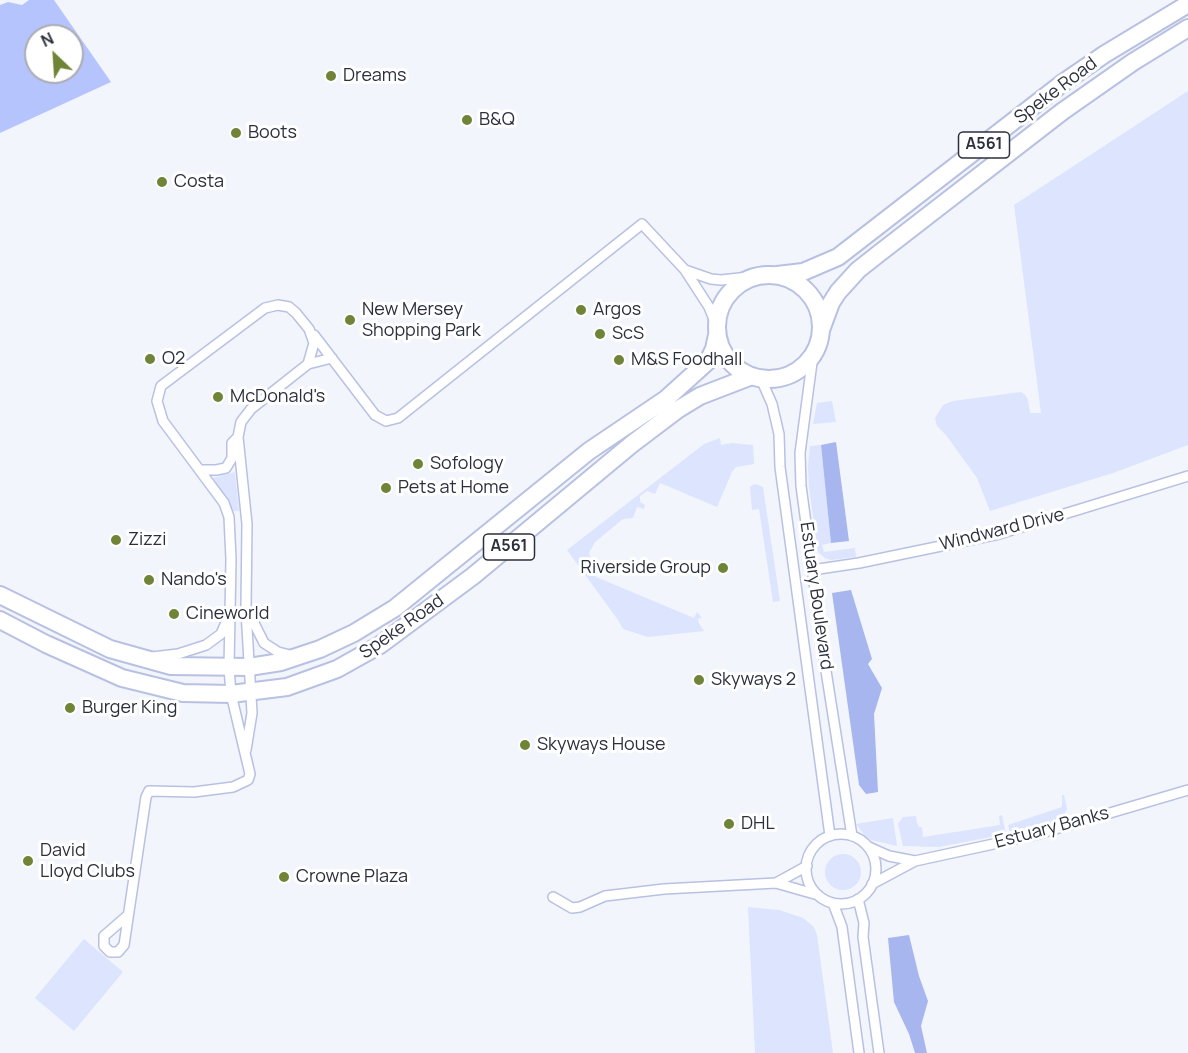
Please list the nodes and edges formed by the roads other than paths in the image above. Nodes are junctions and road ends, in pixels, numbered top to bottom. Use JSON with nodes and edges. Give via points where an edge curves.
{"nodes":[{"id":1,"x":1188,"y":4,"type":"edge"},
{"id":2,"x":1188,"y":28,"type":"edge"},
{"id":3,"x":1091,"y":64,"type":"junction"},
{"id":4,"x":1103,"y":82,"type":"junction"},
{"id":5,"x":685,"y":270,"type":"junction"},
{"id":6,"x":777,"y":275,"type":"junction"},
{"id":7,"x":758,"y":276,"type":"junction"},
{"id":8,"x":309,"y":329,"type":"junction"},
{"id":9,"x":821,"y":330,"type":"junction"},
{"id":10,"x":717,"y":331,"type":"junction"},
{"id":11,"x":813,"y":355,"type":"junction"},
{"id":12,"x":332,"y":358,"type":"junction"},
{"id":13,"x":308,"y":364,"type":"junction"},
{"id":14,"x":757,"y":377,"type":"junction"},
{"id":15,"x":238,"y":437,"type":"junction"},
{"id":16,"x":201,"y":470,"type":"junction"},
{"id":17,"x":1188,"y":476,"type":"edge"},
{"id":18,"x":813,"y":570,"type":"junction"},
{"id":19,"x":0,"y":595,"type":"edge"},
{"id":20,"x":246,"y":607,"type":"junction"},
{"id":21,"x":230,"y":613,"type":"junction"},
{"id":22,"x":0,"y":620,"type":"edge"},
{"id":23,"x":296,"y":657,"type":"junction"},
{"id":24,"x":142,"y":658,"type":"junction"},
{"id":25,"x":249,"y":667,"type":"junction"},
{"id":26,"x":229,"y":668,"type":"junction"},
{"id":27,"x":273,"y":689,"type":"junction"},
{"id":28,"x":252,"y":692,"type":"junction"},
{"id":29,"x":231,"y":694,"type":"junction"},
{"id":30,"x":252,"y":713,"type":"junction"},
{"id":31,"x":245,"y":752,"type":"junction"},
{"id":32,"x":1188,"y":790,"type":"edge"},
{"id":33,"x":830,"y":836,"type":"junction"},
{"id":34,"x":852,"y":836,"type":"junction"},
{"id":35,"x":868,"y":847,"type":"junction"},
{"id":36,"x":915,"y":861,"type":"junction"},
{"id":37,"x":807,"y":866,"type":"junction"},
{"id":38,"x":776,"y":883,"type":"junction"},
{"id":39,"x":872,"y":884,"type":"junction"},
{"id":40,"x":818,"y":895,"type":"junction"},
{"id":41,"x":553,"y":897,"type":"dead end"},
{"id":42,"x":858,"y":899,"type":"junction"},
{"id":43,"x":833,"y":903,"type":"junction"},
{"id":44,"x":128,"y":916,"type":"dead end"},
{"id":45,"x":859,"y":1053,"type":"edge"},
{"id":46,"x":879,"y":1053,"type":"edge"}],
"edges":[{"from":1,"to":3,"type":"highway","name":"Speke Road","number":"A561"},
{"from":2,"to":4,"type":"highway","name":"Speke Road","number":"A561"},
{"from":3,"to":4,"type":"highway"},
{"from":3,"to":6,"type":"highway","name":"Speke Road","number":"A561","via":[[849,250],[803,272]]},
{"from":4,"to":9,"type":"highway","name":"Speke Road","number":"A561","via":[[858,270],[831,303]]},
{"from":5,"to":7,"type":"street","via":[[721,280]]},
{"from":5,"to":10,"type":"street","via":[[705,301]]},
{"from":5,"to":12,"type":"street","via":[[642,224],[398,418],[386,421],[375,415]]},
{"from":6,"to":7,"type":"highway","number":"A561"},
{"from":6,"to":9,"type":"highway","number":"A561","via":[[792,280],[814,300]]},
{"from":7,"to":10,"type":"highway","number":"A561","via":[[742,282],[728,294],[719,310]]},
{"from":8,"to":12,"type":"street"},
{"from":8,"to":13,"type":"street","via":[[314,343]]},
{"from":8,"to":16,"type":"street","via":[[289,308],[265,308],[161,386],[157,401],[163,421]]},
{"from":9,"to":11,"type":"highway","number":"A561"},
{"from":10,"to":14,"type":"highway","via":[[729,360],[739,370]]},
{"from":10,"to":23,"type":"highway","name":"Speke Road","number":"A561","via":[[708,361],[682,386],[589,451],[395,608],[320,650]]},
{"from":11,"to":14,"type":"highway","number":"A561","via":[[790,374],[776,379]]},
{"from":11,"to":18,"type":"street","name":"Estuary Boulevard","via":[[800,453]]},
{"from":12,"to":13,"type":"street"},
{"from":13,"to":15,"type":"street","via":[[251,409],[241,422]]},
{"from":14,"to":27,"type":"highway","name":"Speke Road","number":"A561","via":[[700,396],[677,410],[473,576],[380,645],[337,669]]},
{"from":14,"to":33,"type":"street","name":"Estuary Boulevard","via":[[772,404],[779,434],[780,468]]},
{"from":15,"to":16,"type":"street","via":[[232,442],[232,458],[226,468]]},
{"from":15,"to":20,"type":"street","via":[[247,524]]},
{"from":16,"to":21,"type":"street","via":[[229,517]]},
{"from":17,"to":18,"type":"street","name":"Windward Drive","via":[[999,534]]},
{"from":18,"to":34,"type":"street","name":"Estuary Boulevard"},
{"from":19,"to":24,"type":"highway","name":"Speke Road","number":"A561","via":[[110,649]]},
{"from":20,"to":23,"type":"street","via":[[264,643]]},
{"from":20,"to":25,"type":"street"},
{"from":21,"to":24,"type":"street","via":[[221,634],[206,645],[177,654]]},
{"from":21,"to":26,"type":"street"},
{"from":22,"to":29,"type":"highway","name":"Speke Road","number":"A561","via":[[122,678],[183,693]]},
{"from":23,"to":25,"type":"highway","name":"Speke Road","number":"A561"},
{"from":24,"to":26,"type":"highway","name":"Speke Road","number":"A561","via":[[171,666]]},
{"from":25,"to":26,"type":"highway","name":"Speke Road","number":"A561"},
{"from":25,"to":28,"type":"street"},
{"from":26,"to":29,"type":"street"},
{"from":27,"to":28,"type":"highway","name":"Speke Road","number":"A561"},
{"from":27,"to":30,"type":"street","via":[[260,697]]},
{"from":28,"to":29,"type":"highway","name":"Speke Road","number":"A561"},
{"from":28,"to":30,"type":"street"},
{"from":29,"to":31,"type":"street"},
{"from":30,"to":31,"type":"street"},
{"from":31,"to":44,"type":"street","via":[[250,774],[248,780],[234,787],[194,792],[149,791]]},
{"from":32,"to":36,"type":"street","name":"Estuary Banks","via":[[1026,837]]},
{"from":33,"to":34,"type":"street"},
{"from":33,"to":37,"type":"street","via":[[812,849]]},
{"from":34,"to":35,"type":"street"},
{"from":35,"to":36,"type":"street","name":"Estuary Banks"},
{"from":35,"to":39,"type":"street","via":[[875,864]]},
{"from":36,"to":39,"type":"street","name":"Estuary Banks"},
{"from":37,"to":38,"type":"street"},
{"from":37,"to":40,"type":"street","via":[[808,880]]},
{"from":38,"to":40,"type":"street"},
{"from":38,"to":41,"type":"street","via":[[605,896],[572,908]]},
{"from":39,"to":42,"type":"street"},
{"from":40,"to":43,"type":"street"},
{"from":42,"to":43,"type":"street"},
{"from":42,"to":46,"type":"street"},
{"from":43,"to":45,"type":"street","via":[[842,927]]}]}
